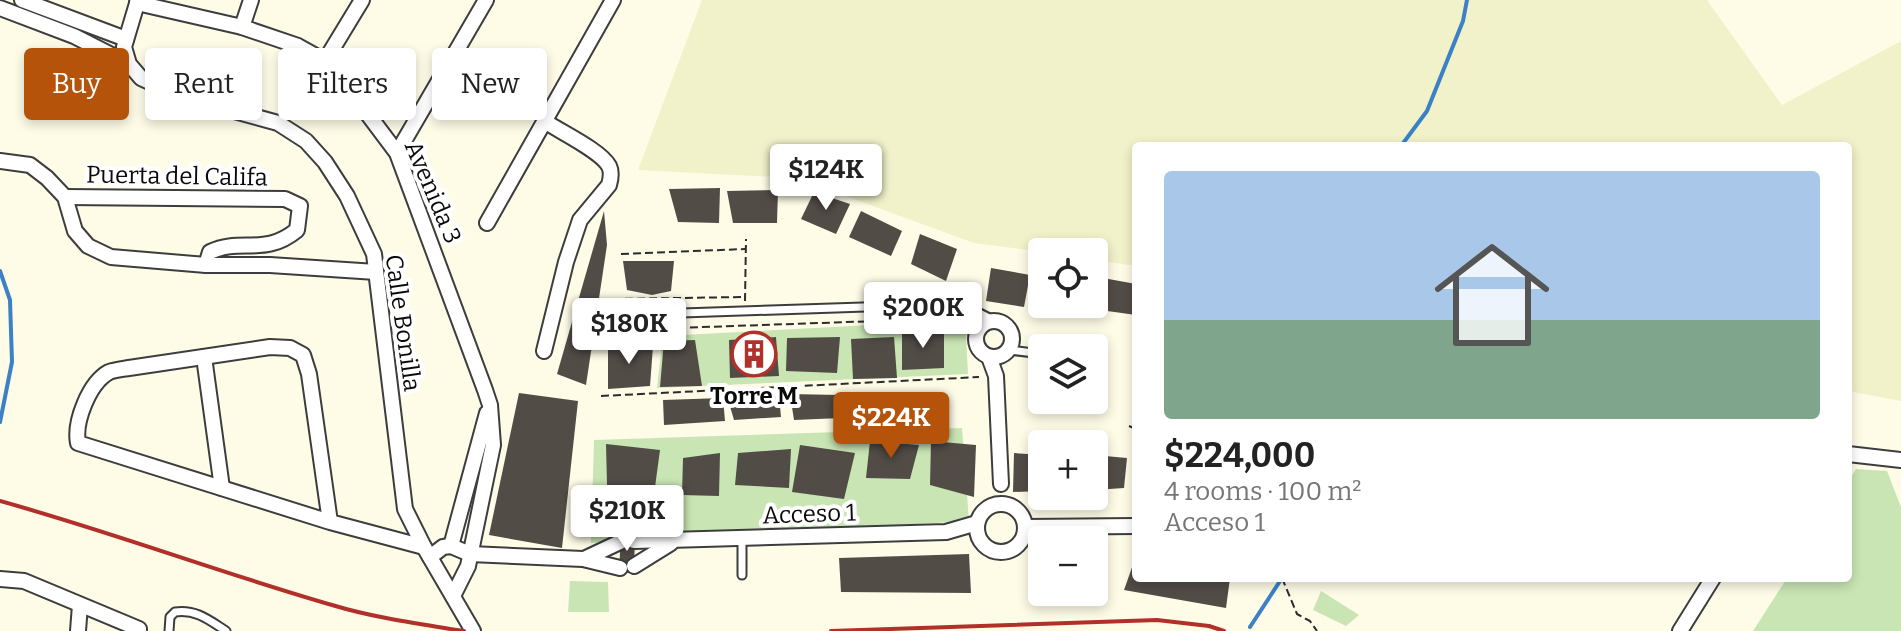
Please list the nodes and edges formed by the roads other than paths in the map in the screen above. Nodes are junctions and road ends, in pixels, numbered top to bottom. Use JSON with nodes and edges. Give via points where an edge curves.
{"nodes":[{"id":1,"x":22,"y":0,"type":"edge"},
{"id":2,"x":251,"y":0,"type":"edge"},
{"id":3,"x":362,"y":0,"type":"edge"},
{"id":4,"x":486,"y":0,"type":"edge"},
{"id":5,"x":613,"y":0,"type":"edge"},
{"id":6,"x":138,"y":2,"type":"edge"},
{"id":7,"x":0,"y":8,"type":"edge"},
{"id":8,"x":242,"y":27,"type":"junction"},
{"id":9,"x":126,"y":39,"type":"junction"},
{"id":10,"x":98,"y":48,"type":"edge"},
{"id":11,"x":124,"y":48,"type":"edge"},
{"id":12,"x":302,"y":48,"type":"edge"},
{"id":13,"x":333,"y":48,"type":"edge"},
{"id":14,"x":129,"y":64,"type":"edge"},
{"id":15,"x":372,"y":120,"type":"edge"},
{"id":16,"x":546,"y":122,"type":"junction"},
{"id":17,"x":397,"y":153,"type":"junction"},
{"id":18,"x":0,"y":161,"type":"edge"},
{"id":19,"x":65,"y":197,"type":"junction"},
{"id":20,"x":487,"y":223,"type":"dead end"},
{"id":21,"x":206,"y":265,"type":"junction"},
{"id":22,"x":376,"y":272,"type":"junction"},
{"id":23,"x":970,"y":308,"type":"junction"},
{"id":24,"x":622,"y":315,"type":"dead end"},
{"id":25,"x":997,"y":322,"type":"junction"},
{"id":26,"x":976,"y":325,"type":"junction"},
{"id":27,"x":544,"y":351,"type":"dead end"},
{"id":28,"x":996,"y":354,"type":"junction"},
{"id":29,"x":1028,"y":354,"type":"edge"},
{"id":30,"x":204,"y":357,"type":"junction"},
{"id":31,"x":490,"y":405,"type":"junction"},
{"id":32,"x":1852,"y":454,"type":"edge"},
{"id":33,"x":1901,"y":460,"type":"edge"},
{"id":34,"x":1001,"y":484,"type":"junction"},
{"id":35,"x":222,"y":488,"type":"junction"},
{"id":36,"x":992,"y":505,"type":"junction"},
{"id":37,"x":1010,"y":505,"type":"junction"},
{"id":38,"x":330,"y":522,"type":"junction"},
{"id":39,"x":1132,"y":526,"type":"edge"},
{"id":40,"x":1025,"y":527,"type":"junction"},
{"id":41,"x":978,"y":531,"type":"junction"},
{"id":42,"x":742,"y":539,"type":"junction"},
{"id":43,"x":675,"y":541,"type":"junction"},
{"id":44,"x":451,"y":546,"type":"junction"},
{"id":45,"x":427,"y":552,"type":"junction"},
{"id":46,"x":470,"y":554,"type":"junction"},
{"id":47,"x":583,"y":559,"type":"junction"},
{"id":48,"x":742,"y":575,"type":"dead end"},
{"id":49,"x":0,"y":579,"type":"edge"},
{"id":50,"x":1711,"y":582,"type":"edge"},
{"id":51,"x":453,"y":596,"type":"junction"},
{"id":52,"x":80,"y":605,"type":"junction"},
{"id":53,"x":139,"y":629,"type":"dead end"},
{"id":54,"x":78,"y":631,"type":"edge"},
{"id":55,"x":169,"y":631,"type":"edge"},
{"id":56,"x":226,"y":631,"type":"edge"},
{"id":57,"x":473,"y":631,"type":"edge"},
{"id":58,"x":1680,"y":631,"type":"edge"}],
"edges":[{"from":1,"to":9,"type":"street"},
{"from":2,"to":8,"type":"street"},
{"from":3,"to":13,"type":"street"},
{"from":4,"to":17,"type":"street"},
{"from":5,"to":16,"type":"street"},
{"from":6,"to":8,"type":"street","name":"Avenida 3"},
{"from":6,"to":9,"type":"street"},
{"from":7,"to":10,"type":"street","name":"Calle Bonilla"},
{"from":8,"to":12,"type":"street","name":"Avenida 3"},
{"from":9,"to":11,"type":"street"},
{"from":14,"to":22,"type":"street","name":"Calle Bonilla","via":[[141,78],[183,97],[260,116],[306,141],[347,196],[374,254]]},
{"from":15,"to":17,"type":"street","name":"Avenida 3"},
{"from":16,"to":20,"type":"street"},
{"from":16,"to":27,"type":"street","via":[[602,157],[611,178],[580,220]]},
{"from":17,"to":31,"type":"street","name":"Avenida 3"},
{"from":18,"to":19,"type":"street","name":"Puerta del Califa","via":[[30,165]]},
{"from":19,"to":21,"type":"street","name":"Puerta del Califa","via":[[75,231],[88,246],[111,257]]},
{"from":19,"to":21,"type":"street","name":"Puerta del Califa","via":[[285,199],[300,206],[297,230],[285,240],[263,247],[221,247],[210,252]]},
{"from":21,"to":22,"type":"street","name":"Puerta del Califa"},
{"from":22,"to":45,"type":"street","name":"Calle Bonilla","via":[[405,509]]},
{"from":23,"to":24,"type":"lane","via":[[955,304]]},
{"from":23,"to":25,"type":"lane"},
{"from":23,"to":26,"type":"lane","via":[[977,314]]},
{"from":25,"to":26,"type":"street"},
{"from":25,"to":28,"type":"street","via":[[1012,335]]},
{"from":26,"to":28,"type":"street","via":[[983,354]]},
{"from":28,"to":29,"type":"lane"},
{"from":28,"to":34,"type":"street"},
{"from":30,"to":35,"type":"street"},
{"from":30,"to":35,"type":"street","via":[[109,372],[93,386],[76,433],[78,443],[91,448]]},
{"from":30,"to":38,"type":"street","via":[[270,347],[303,355]]},
{"from":31,"to":44,"type":"street"},
{"from":31,"to":46,"type":"street","name":"Avenida 3","via":[[493,445]]},
{"from":32,"to":33,"type":"street"},
{"from":34,"to":36,"type":"street"},
{"from":34,"to":37,"type":"street"},
{"from":35,"to":38,"type":"street"},
{"from":36,"to":37,"type":"street"},
{"from":36,"to":41,"type":"street","via":[[985,509]]},
{"from":37,"to":40,"type":"street"},
{"from":38,"to":45,"type":"street"},
{"from":39,"to":40,"type":"street"},
{"from":40,"to":41,"type":"street","name":"Acceso 1","via":[[1021,541],[1010,550],[989,549]]},
{"from":41,"to":42,"type":"street","name":"Acceso 1"},
{"from":42,"to":43,"type":"street","name":"Acceso 1"},
{"from":42,"to":48,"type":"lane"},
{"from":43,"to":47,"type":"street","name":"Acceso 1","via":[[627,542]]},
{"from":43,"to":47,"type":"street","name":"Acceso 1","via":[[627,567]]},
{"from":44,"to":45,"type":"street"},
{"from":44,"to":46,"type":"street"},
{"from":45,"to":51,"type":"street","name":"Calle Bonilla"},
{"from":46,"to":47,"type":"street","name":"Acceso 1"},
{"from":46,"to":51,"type":"street","name":"Avenida 3"},
{"from":49,"to":52,"type":"street","via":[[24,581]]},
{"from":50,"to":58,"type":"street"},
{"from":51,"to":57,"type":"street","name":"Calle Bonilla"},
{"from":52,"to":53,"type":"street"},
{"from":52,"to":54,"type":"street"},
{"from":55,"to":56,"type":"lane","via":[[170,617],[184,610],[203,615]]}]}
